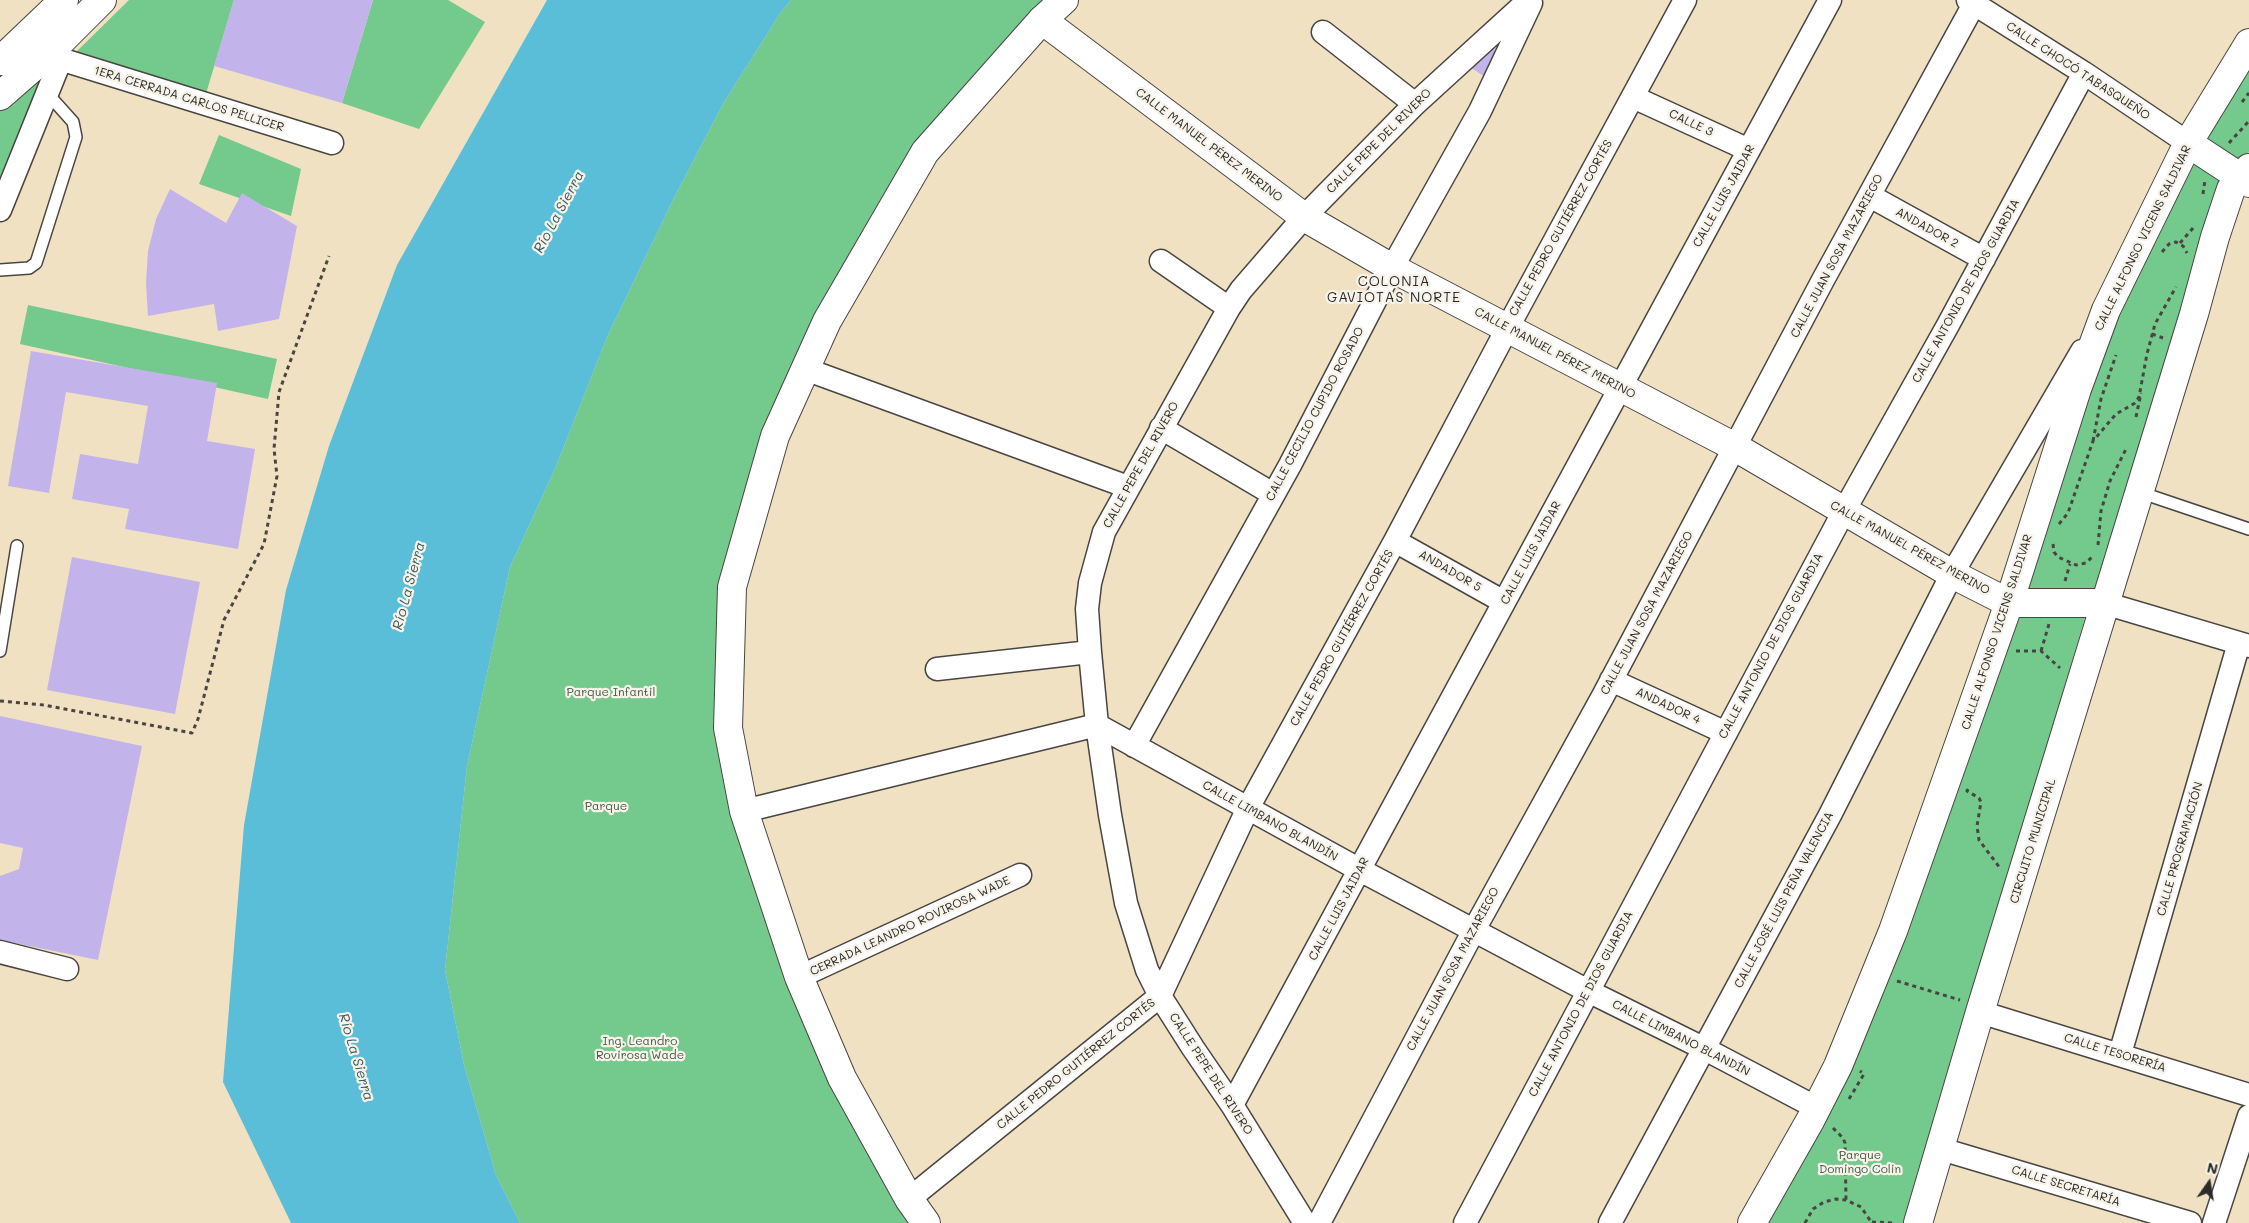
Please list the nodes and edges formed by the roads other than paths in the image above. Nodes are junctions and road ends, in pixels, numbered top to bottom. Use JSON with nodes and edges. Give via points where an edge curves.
{"nodes":[{"id":1,"x":64,"y":0,"type":"edge"},
{"id":2,"x":102,"y":0,"type":"edge"},
{"id":3,"x":1064,"y":0,"type":"edge"},
{"id":4,"x":1529,"y":0,"type":"edge"},
{"id":5,"x":1533,"y":0,"type":"edge"},
{"id":6,"x":1686,"y":0,"type":"edge"},
{"id":7,"x":1830,"y":0,"type":"edge"},
{"id":8,"x":1971,"y":2,"type":"edge"},
{"id":9,"x":1044,"y":10,"type":"edge"},
{"id":10,"x":1323,"y":32,"type":"dead end"},
{"id":11,"x":2249,"y":44,"type":"edge"},
{"id":12,"x":8,"y":53,"type":"edge"},
{"id":13,"x":54,"y":57,"type":"junction"},
{"id":14,"x":2084,"y":73,"type":"junction"},
{"id":15,"x":47,"y":93,"type":"junction"},
{"id":16,"x":0,"y":96,"type":"edge"},
{"id":17,"x":1633,"y":97,"type":"junction"},
{"id":18,"x":1415,"y":104,"type":"junction"},
{"id":19,"x":332,"y":143,"type":"dead end"},
{"id":20,"x":2208,"y":149,"type":"junction"},
{"id":21,"x":1750,"y":150,"type":"junction"},
{"id":22,"x":2246,"y":176,"type":"edge"},
{"id":23,"x":1870,"y":196,"type":"junction"},
{"id":24,"x":0,"y":210,"type":"edge"},
{"id":25,"x":1304,"y":217,"type":"junction"},
{"id":26,"x":1984,"y":259,"type":"junction"},
{"id":27,"x":1161,"y":261,"type":"dead end"},
{"id":28,"x":1392,"y":268,"type":"junction"},
{"id":29,"x":0,"y":270,"type":"edge"},
{"id":30,"x":1229,"y":308,"type":"junction"},
{"id":31,"x":2106,"y":310,"type":"junction"},
{"id":32,"x":1508,"y":327,"type":"junction"},
{"id":33,"x":805,"y":369,"type":"junction"},
{"id":34,"x":1621,"y":388,"type":"junction"},
{"id":35,"x":1161,"y":428,"type":"junction"},
{"id":36,"x":1735,"y":447,"type":"junction"},
{"id":37,"x":1128,"y":487,"type":"junction"},
{"id":38,"x":2138,"y":492,"type":"junction"},
{"id":39,"x":1273,"y":494,"type":"junction"},
{"id":40,"x":1844,"y":511,"type":"junction"},
{"id":41,"x":2249,"y":529,"type":"edge"},
{"id":42,"x":1395,"y":540,"type":"junction"},
{"id":43,"x":17,"y":546,"type":"dead end"},
{"id":44,"x":1952,"y":574,"type":"junction"},
{"id":45,"x":1504,"y":602,"type":"junction"},
{"id":46,"x":2009,"y":603,"type":"junction"},
{"id":47,"x":2104,"y":603,"type":"junction"},
{"id":48,"x":2244,"y":645,"type":"edge"},
{"id":49,"x":0,"y":650,"type":"edge"},
{"id":50,"x":1090,"y":652,"type":"junction"},
{"id":51,"x":937,"y":669,"type":"dead end"},
{"id":52,"x":1611,"y":680,"type":"junction"},
{"id":53,"x":1097,"y":725,"type":"junction"},
{"id":54,"x":1726,"y":733,"type":"junction"},
{"id":55,"x":1134,"y":746,"type":"junction"},
{"id":56,"x":1248,"y":808,"type":"junction"},
{"id":57,"x":744,"y":811,"type":"junction"},
{"id":58,"x":1360,"y":870,"type":"junction"},
{"id":59,"x":1020,"y":875,"type":"dead end"},
{"id":60,"x":1474,"y":930,"type":"junction"},
{"id":61,"x":0,"y":952,"type":"edge"},
{"id":62,"x":67,"y":969,"type":"dead end"},
{"id":63,"x":799,"y":977,"type":"junction"},
{"id":64,"x":1588,"y":991,"type":"junction"},
{"id":65,"x":1160,"y":996,"type":"junction"},
{"id":66,"x":1971,"y":1007,"type":"junction"},
{"id":67,"x":1703,"y":1048,"type":"junction"},
{"id":68,"x":2120,"y":1054,"type":"junction"},
{"id":69,"x":2249,"y":1095,"type":"edge"},
{"id":70,"x":1232,"y":1105,"type":"junction"},
{"id":71,"x":1816,"y":1108,"type":"junction"},
{"id":72,"x":2249,"y":1116,"type":"edge"},
{"id":73,"x":1941,"y":1149,"type":"junction"},
{"id":74,"x":909,"y":1199,"type":"junction"},
{"id":75,"x":926,"y":1223,"type":"edge"},
{"id":76,"x":1305,"y":1223,"type":"edge"},
{"id":77,"x":1319,"y":1223,"type":"edge"},
{"id":78,"x":1465,"y":1223,"type":"edge"},
{"id":79,"x":1610,"y":1223,"type":"edge"},
{"id":80,"x":1752,"y":1223,"type":"edge"},
{"id":81,"x":1918,"y":1223,"type":"edge"},
{"id":82,"x":2190,"y":1223,"type":"edge"},
{"id":83,"x":2214,"y":1223,"type":"edge"}],
"edges":[{"from":1,"to":12,"type":"main road"},
{"from":2,"to":13,"type":"main road"},
{"from":3,"to":9,"type":"main road"},
{"from":4,"to":18,"type":"street","name":"CALLE PEPE DEL RIVERO"},
{"from":5,"to":28,"type":"street","name":"CALLE CECILIO CUPIDO ROSADO","via":[[1480,111]]},
{"from":6,"to":17,"type":"street","name":"CALLE PEDRO GUTIÉRREZ CORTÉS"},
{"from":7,"to":21,"type":"street","name":"CALLE LUIS JAIDAR"},
{"from":8,"to":14,"type":"street","name":"CALLE CHOCÓ TABASQUEÑO"},
{"from":8,"to":23,"type":"street","name":"CALLE JUAN SOSA MAZARIEGO"},
{"from":9,"to":25,"type":"main road","name":"CALLE MANUEL PÉREZ MERINO"},
{"from":9,"to":33,"type":"main road","via":[[925,152],[827,321]]},
{"from":10,"to":18,"type":"street"},
{"from":11,"to":20,"type":"main road","name":"CALLE ALFONSO VICENS SALDIVAR"},
{"from":12,"to":13,"type":"street","name":"1ERA CERRADA CARLOS PELLICER"},
{"from":13,"to":15,"type":"street"},
{"from":13,"to":16,"type":"main road"},
{"from":13,"to":19,"type":"street","name":"1ERA CERRADA CARLOS PELLICER"},
{"from":14,"to":20,"type":"street","name":"CALLE CHOCÓ TABASQUEÑO"},
{"from":14,"to":26,"type":"street","name":"CALLE ANTONIO DE DIOS GUARDIA"},
{"from":15,"to":24,"type":"street"},
{"from":15,"to":29,"type":"lane","via":[[73,122],[76,137],[36,264],[29,268]]},
{"from":17,"to":21,"type":"street","name":"CALLE 3"},
{"from":17,"to":32,"type":"street","name":"CALLE PEDRO GUTIÉRREZ CORTÉS"},
{"from":18,"to":25,"type":"street","name":"CALLE PEPE DEL RIVERO"},
{"from":20,"to":22,"type":"main road"},
{"from":20,"to":31,"type":"main road","name":"CALLE ALFONSO VICENS SALDIVAR"},
{"from":21,"to":34,"type":"street","name":"CALLE LUIS JAIDAR"},
{"from":22,"to":38,"type":"main road","via":[[2231,189],[2225,205]]},
{"from":23,"to":26,"type":"street","name":"ANDADOR 2"},
{"from":23,"to":36,"type":"street","name":"CALLE JUAN SOSA MAZARIEGO"},
{"from":25,"to":28,"type":"main road","name":"CALLE MANUEL PÉREZ MERINO"},
{"from":25,"to":30,"type":"street","name":"CALLE PEPE DEL RIVERO"},
{"from":26,"to":40,"type":"street","name":"CALLE ANTONIO DE DIOS GUARDIA"},
{"from":27,"to":30,"type":"street"},
{"from":28,"to":32,"type":"main road","name":"CALLE MANUEL PÉREZ MERINO"},
{"from":28,"to":39,"type":"street","name":"CALLE CECILIO CUPIDO ROSADO"},
{"from":30,"to":35,"type":"street","name":"CALLE PEPE DEL RIVERO"},
{"from":31,"to":44,"type":"street","name":"CALLE JOSÉ LUIS PEÑA VALENCIA"},
{"from":31,"to":46,"type":"main road","name":"CALLE ALFONSO VICENS SALDIVAR","via":[[2077,389]]},
{"from":32,"to":34,"type":"main road","name":"CALLE MANUEL PÉREZ MERINO"},
{"from":32,"to":42,"type":"street","name":"CALLE PEDRO GUTIÉRREZ CORTÉS"},
{"from":33,"to":37,"type":"street"},
{"from":33,"to":57,"type":"main road","via":[[775,436],[732,587],[728,728]]},
{"from":34,"to":36,"type":"main road","name":"CALLE MANUEL PÉREZ MERINO"},
{"from":34,"to":45,"type":"street","name":"CALLE LUIS JAIDAR"},
{"from":35,"to":37,"type":"street","name":"CALLE PEPE DEL RIVERO"},
{"from":35,"to":39,"type":"street"},
{"from":36,"to":40,"type":"main road","name":"CALLE MANUEL PÉREZ MERINO"},
{"from":36,"to":52,"type":"street","name":"CALLE JUAN SOSA MAZARIEGO"},
{"from":37,"to":50,"type":"street","name":"CALLE PEPE DEL RIVERO","via":[[1104,532],[1095,557],[1087,596]]},
{"from":38,"to":41,"type":"lane"},
{"from":38,"to":47,"type":"main road"},
{"from":39,"to":55,"type":"street","name":"CALLE CECILIO CUPIDO ROSADO"},
{"from":40,"to":44,"type":"main road","name":"CALLE MANUEL PÉREZ MERINO"},
{"from":40,"to":54,"type":"street","name":"CALLE ANTONIO DE DIOS GUARDIA"},
{"from":42,"to":45,"type":"street","name":"ANDADOR 5"},
{"from":42,"to":56,"type":"street","name":"CALLE PEDRO GUTIÉRREZ CORTÉS"},
{"from":43,"to":49,"type":"lane"},
{"from":44,"to":46,"type":"main road","name":"CALLE MANUEL PÉREZ MERINO"},
{"from":44,"to":67,"type":"street","name":"CALLE JOSÉ LUIS PEÑA VALENCIA","via":[[1830,815]]},
{"from":45,"to":58,"type":"street","name":"CALLE LUIS JAIDAR"},
{"from":46,"to":47,"type":"main road","name":"CALLE MANUEL PÉREZ MERINO"},
{"from":46,"to":71,"type":"main road","name":"CALLE ALFONSO VICENS SALDIVAR","via":[[1893,931],[1838,1066]]},
{"from":47,"to":48,"type":"street"},
{"from":47,"to":66,"type":"main road","name":"CIRCUITO MUNICIPAL"},
{"from":48,"to":68,"type":"street","name":"CALLE PROGRAMACIÓN"},
{"from":50,"to":51,"type":"street"},
{"from":50,"to":53,"type":"street","name":"CALLE PEPE DEL RIVERO"},
{"from":52,"to":54,"type":"street","name":"ANDADOR 4"},
{"from":52,"to":60,"type":"street","name":"CALLE JUAN SOSA MAZARIEGO"},
{"from":53,"to":55,"type":"street","name":"CALLE LIMBANO BLANDÍN"},
{"from":53,"to":57,"type":"street"},
{"from":53,"to":65,"type":"street","name":"CALLE PEPE DEL RIVERO","via":[[1126,904],[1147,970]]},
{"from":54,"to":64,"type":"street","name":"CALLE ANTONIO DE DIOS GUARDIA"},
{"from":55,"to":56,"type":"street","name":"CALLE LIMBANO BLANDÍN"},
{"from":56,"to":58,"type":"street","name":"CALLE LIMBANO BLANDÍN"},
{"from":56,"to":65,"type":"street","name":"CALLE PEDRO GUTIÉRREZ CORTÉS"},
{"from":57,"to":63,"type":"main road"},
{"from":58,"to":60,"type":"street","name":"CALLE LIMBANO BLANDÍN"},
{"from":58,"to":70,"type":"street","name":"CALLE LUIS JAIDAR"},
{"from":59,"to":63,"type":"street","name":"CERRADA LEANDRO ROVIROSA WADE"},
{"from":60,"to":64,"type":"street","name":"CALLE LIMBANO BLANDÍN"},
{"from":60,"to":77,"type":"street","name":"CALLE JUAN SOSA MAZARIEGO"},
{"from":61,"to":62,"type":"street"},
{"from":63,"to":74,"type":"main road","via":[[842,1078]]},
{"from":64,"to":67,"type":"street","name":"CALLE LIMBANO BLANDÍN"},
{"from":64,"to":78,"type":"street","name":"CALLE ANTONIO DE DIOS GUARDIA"},
{"from":65,"to":70,"type":"street","name":"CALLE PEPE DEL RIVERO"},
{"from":65,"to":74,"type":"street","name":"CALLE PEDRO GUTIÉRREZ CORTÉS"},
{"from":66,"to":68,"type":"street","name":"CALLE TESORERÍA"},
{"from":66,"to":73,"type":"main road","name":"CIRCUITO MUNICIPAL"},
{"from":67,"to":71,"type":"street","name":"CALLE LIMBANO BLANDÍN"},
{"from":67,"to":79,"type":"street","name":"CALLE JOSÉ LUIS PEÑA VALENCIA"},
{"from":68,"to":69,"type":"street","name":"CALLE TESORERÍA"},
{"from":70,"to":76,"type":"street","name":"CALLE PEPE DEL RIVERO"},
{"from":71,"to":80,"type":"main road","name":"CALLE ALFONSO VICENS SALDIVAR"},
{"from":72,"to":83,"type":"street"},
{"from":73,"to":81,"type":"main road","name":"CIRCUITO MUNICIPAL"},
{"from":73,"to":82,"type":"street","name":"CALLE SECRETARÍA"},
{"from":74,"to":75,"type":"main road"}]}
